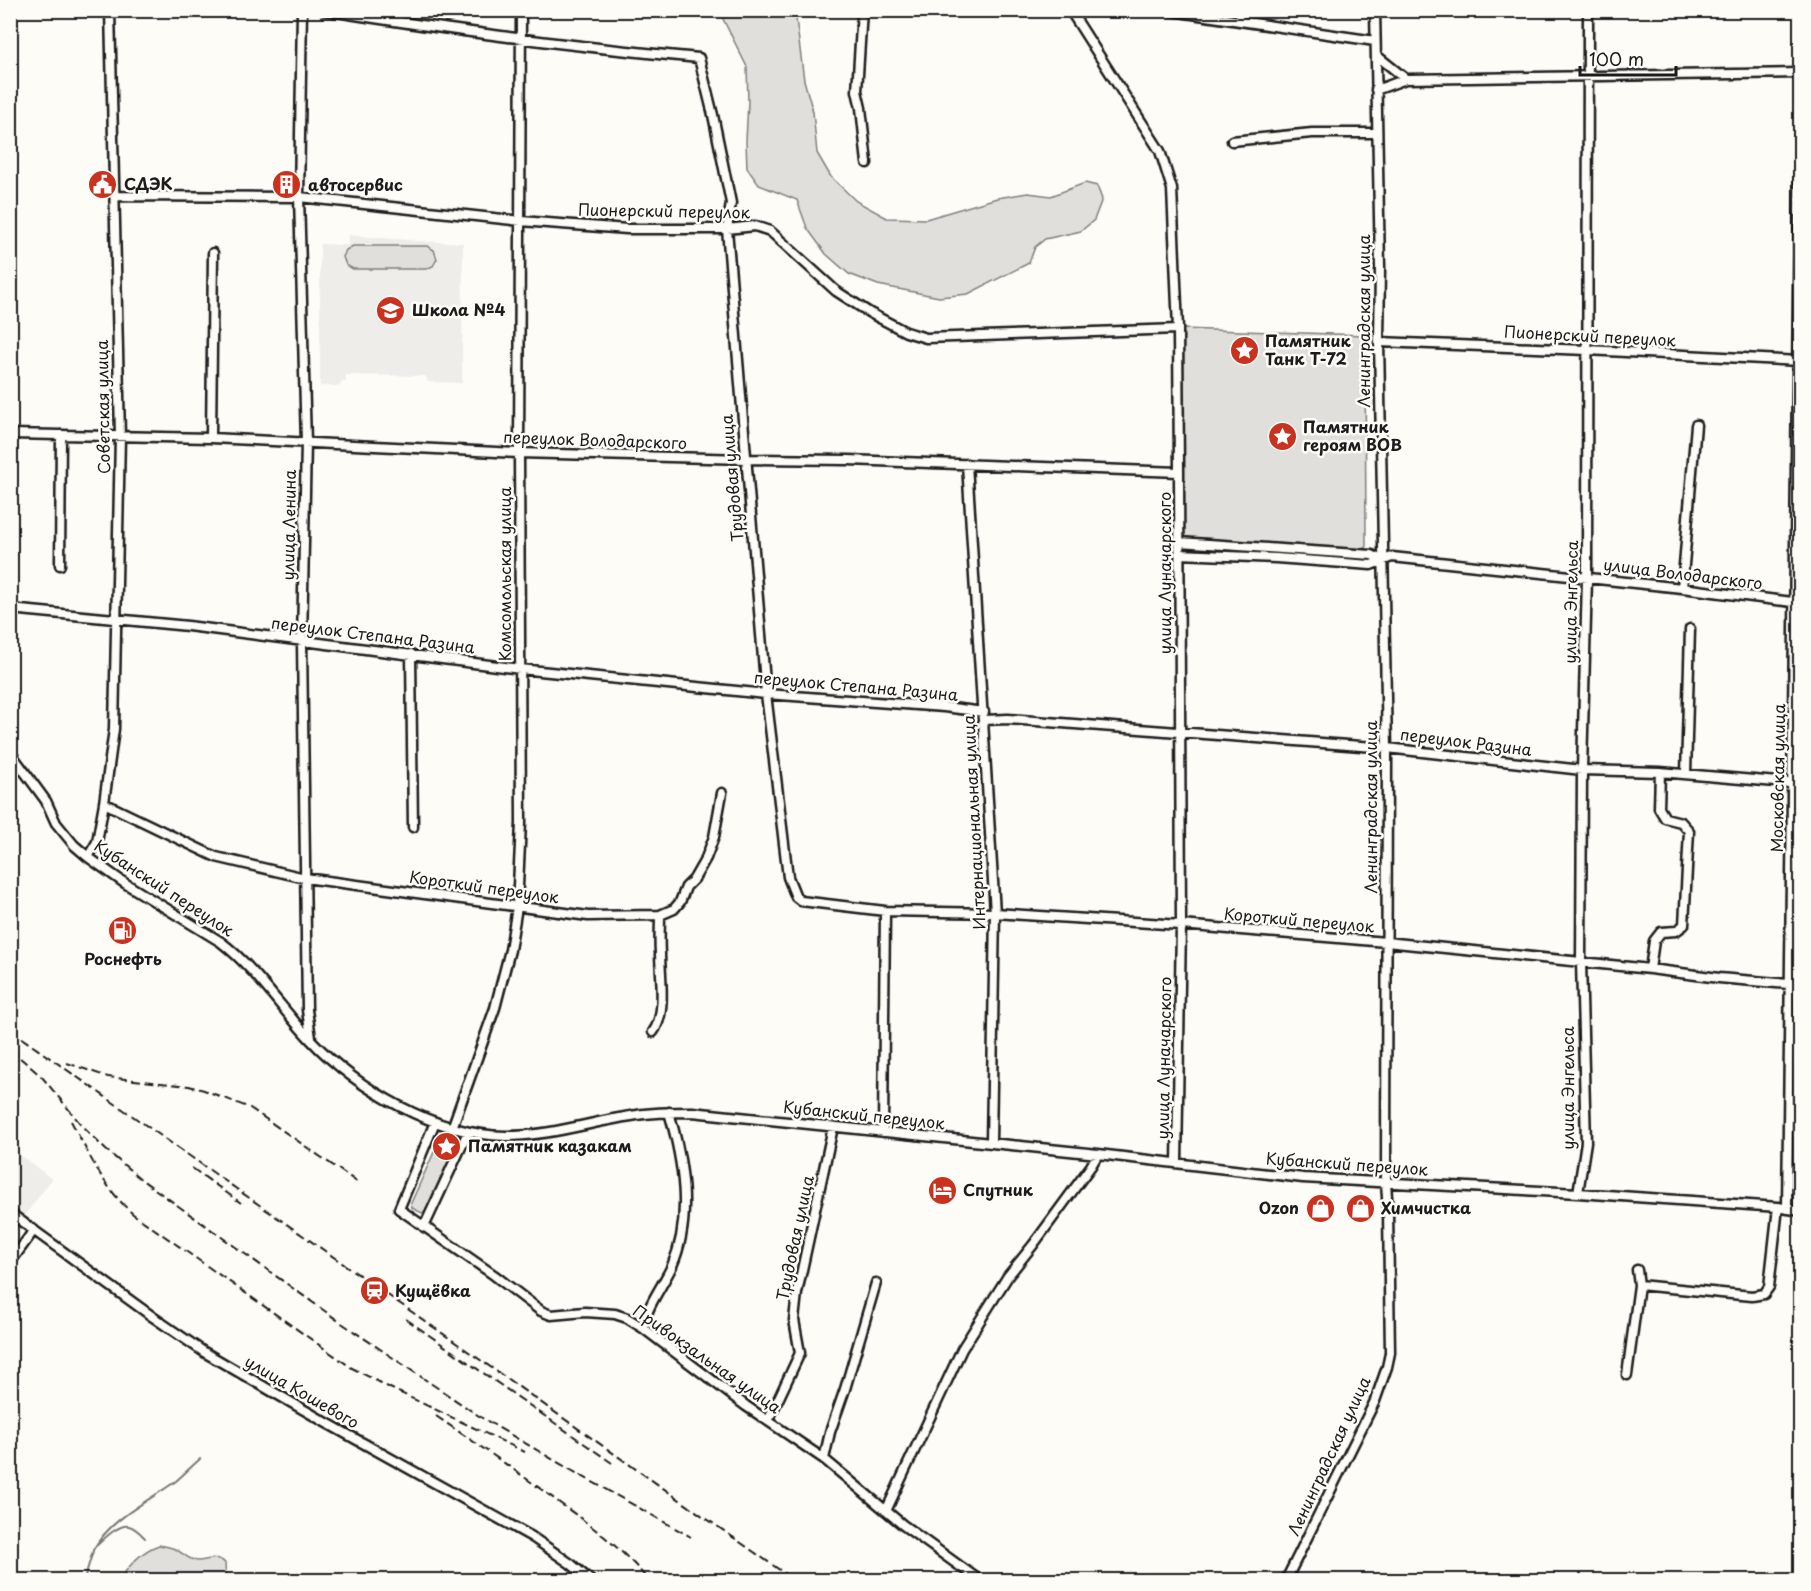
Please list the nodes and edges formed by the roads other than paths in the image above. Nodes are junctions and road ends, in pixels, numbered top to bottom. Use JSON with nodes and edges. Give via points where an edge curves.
{"nodes":[{"id":1,"x":110,"y":10,"type":"edge"},
{"id":2,"x":302,"y":10,"type":"edge"},
{"id":3,"x":323,"y":10,"type":"edge"},
{"id":4,"x":521,"y":10,"type":"edge"},
{"id":5,"x":862,"y":10,"type":"edge"},
{"id":6,"x":1071,"y":10,"type":"edge"},
{"id":7,"x":1165,"y":10,"type":"edge"},
{"id":8,"x":1241,"y":10,"type":"edge"},
{"id":9,"x":1375,"y":10,"type":"edge"},
{"id":10,"x":1588,"y":10,"type":"edge"},
{"id":11,"x":1240,"y":21,"type":"junction"},
{"id":12,"x":522,"y":38,"type":"junction"},
{"id":13,"x":1375,"y":41,"type":"junction"},
{"id":14,"x":1376,"y":55,"type":"junction"},
{"id":15,"x":1800,"y":73,"type":"edge"},
{"id":16,"x":1589,"y":76,"type":"junction"},
{"id":17,"x":1406,"y":79,"type":"junction"},
{"id":18,"x":1376,"y":90,"type":"junction"},
{"id":19,"x":1800,"y":131,"type":"edge"},
{"id":20,"x":1377,"y":134,"type":"junction"},
{"id":21,"x":1232,"y":141,"type":"dead end"},
{"id":22,"x":867,"y":163,"type":"dead end"},
{"id":23,"x":114,"y":196,"type":"junction"},
{"id":24,"x":299,"y":197,"type":"junction"},
{"id":25,"x":521,"y":221,"type":"junction"},
{"id":26,"x":727,"y":229,"type":"junction"},
{"id":27,"x":213,"y":253,"type":"dead end"},
{"id":28,"x":1178,"y":330,"type":"junction"},
{"id":29,"x":1379,"y":342,"type":"junction"},
{"id":30,"x":1587,"y":350,"type":"junction"},
{"id":31,"x":1799,"y":361,"type":"edge"},
{"id":32,"x":1696,"y":425,"type":"dead end"},
{"id":33,"x":10,"y":434,"type":"edge"},
{"id":34,"x":61,"y":435,"type":"junction"},
{"id":35,"x":120,"y":436,"type":"junction"},
{"id":36,"x":211,"y":438,"type":"junction"},
{"id":37,"x":306,"y":442,"type":"junction"},
{"id":38,"x":519,"y":453,"type":"junction"},
{"id":39,"x":746,"y":459,"type":"junction"},
{"id":40,"x":967,"y":464,"type":"junction"},
{"id":41,"x":1179,"y":472,"type":"junction"},
{"id":42,"x":1179,"y":542,"type":"junction"},
{"id":43,"x":1179,"y":554,"type":"junction"},
{"id":44,"x":1383,"y":561,"type":"junction"},
{"id":45,"x":60,"y":565,"type":"dead end"},
{"id":46,"x":1587,"y":578,"type":"junction"},
{"id":47,"x":1682,"y":588,"type":"junction"},
{"id":48,"x":1798,"y":603,"type":"edge"},
{"id":49,"x":10,"y":609,"type":"edge"},
{"id":50,"x":117,"y":620,"type":"junction"},
{"id":51,"x":1690,"y":629,"type":"dead end"},
{"id":52,"x":302,"y":642,"type":"junction"},
{"id":53,"x":411,"y":654,"type":"junction"},
{"id":54,"x":520,"y":669,"type":"junction"},
{"id":55,"x":766,"y":694,"type":"junction"},
{"id":56,"x":984,"y":716,"type":"junction"},
{"id":57,"x":1180,"y":732,"type":"junction"},
{"id":58,"x":1386,"y":748,"type":"junction"},
{"id":59,"x":10,"y":752,"type":"edge"},
{"id":60,"x":1582,"y":770,"type":"junction"},
{"id":61,"x":1660,"y":772,"type":"junction"},
{"id":62,"x":1686,"y":774,"type":"junction"},
{"id":63,"x":1796,"y":784,"type":"edge"},
{"id":64,"x":722,"y":793,"type":"dead end"},
{"id":65,"x":104,"y":803,"type":"junction"},
{"id":66,"x":413,"y":827,"type":"dead end"},
{"id":67,"x":88,"y":857,"type":"junction"},
{"id":68,"x":305,"y":878,"type":"junction"},
{"id":69,"x":796,"y":897,"type":"joint"},
{"id":70,"x":517,"y":907,"type":"junction"},
{"id":71,"x":885,"y":911,"type":"junction"},
{"id":72,"x":995,"y":913,"type":"junction"},
{"id":73,"x":660,"y":915,"type":"junction"},
{"id":74,"x":1181,"y":925,"type":"junction"},
{"id":75,"x":1386,"y":942,"type":"junction"},
{"id":76,"x":1581,"y":962,"type":"junction"},
{"id":77,"x":1650,"y":969,"type":"junction"},
{"id":78,"x":1791,"y":984,"type":"junction"},
{"id":79,"x":1800,"y":985,"type":"edge"},
{"id":80,"x":653,"y":1032,"type":"dead end"},
{"id":81,"x":312,"y":1040,"type":"junction"},
{"id":82,"x":669,"y":1112,"type":"junction"},
{"id":83,"x":435,"y":1122,"type":"junction"},
{"id":84,"x":833,"y":1127,"type":"junction"},
{"id":85,"x":452,"y":1128,"type":"junction"},
{"id":86,"x":468,"y":1132,"type":"junction"},
{"id":87,"x":883,"y":1132,"type":"junction"},
{"id":88,"x":991,"y":1142,"type":"junction"},
{"id":89,"x":1098,"y":1154,"type":"junction"},
{"id":90,"x":1177,"y":1163,"type":"junction"},
{"id":91,"x":1386,"y":1183,"type":"junction"},
{"id":92,"x":1578,"y":1193,"type":"junction"},
{"id":93,"x":1778,"y":1207,"type":"junction"},
{"id":94,"x":1787,"y":1209,"type":"junction"},
{"id":95,"x":1800,"y":1210,"type":"edge"},
{"id":96,"x":10,"y":1213,"type":"edge"},
{"id":97,"x":424,"y":1227,"type":"junction"},
{"id":98,"x":34,"y":1230,"type":"junction"},
{"id":99,"x":10,"y":1263,"type":"edge"},
{"id":100,"x":1637,"y":1269,"type":"dead end"},
{"id":101,"x":876,"y":1283,"type":"dead end"},
{"id":102,"x":1638,"y":1285,"type":"junction"},
{"id":103,"x":643,"y":1328,"type":"junction"},
{"id":104,"x":1627,"y":1375,"type":"dead end"},
{"id":105,"x":768,"y":1420,"type":"junction"},
{"id":106,"x":824,"y":1459,"type":"junction"},
{"id":107,"x":886,"y":1511,"type":"junction"},
{"id":108,"x":590,"y":1581,"type":"edge"},
{"id":109,"x":979,"y":1581,"type":"edge"},
{"id":110,"x":1286,"y":1581,"type":"edge"}],
"edges":[{"from":1,"to":23,"type":"street","name":"Советская улица"},
{"from":2,"to":24,"type":"street","name":"улица Ленина"},
{"from":3,"to":12,"type":"street"},
{"from":4,"to":12,"type":"street","name":"Комсомольская улица"},
{"from":5,"to":22,"type":"street","via":[[857,91]]},
{"from":6,"to":28,"type":"street","name":"улица Луначарского","via":[[1160,151],[1172,189]]},
{"from":7,"to":11,"type":"street"},
{"from":8,"to":11,"type":"street"},
{"from":9,"to":13,"type":"street","name":"Ленинградская улица"},
{"from":10,"to":16,"type":"street","name":"улица Энгельса"},
{"from":11,"to":13,"type":"street"},
{"from":12,"to":25,"type":"street","name":"Комсомольская улица"},
{"from":12,"to":26,"type":"street","name":"Трудовая улица","via":[[699,58],[731,203]]},
{"from":13,"to":14,"type":"street","name":"Ленинградская улица"},
{"from":14,"to":17,"type":"street"},
{"from":14,"to":18,"type":"street","name":"Ленинградская улица"},
{"from":15,"to":16,"type":"street"},
{"from":16,"to":17,"type":"street"},
{"from":16,"to":30,"type":"street","name":"улица Энгельса"},
{"from":17,"to":18,"type":"street"},
{"from":18,"to":20,"type":"street","name":"Ленинградская улица"},
{"from":19,"to":31,"type":"street","name":"Московская улица"},
{"from":20,"to":21,"type":"street","via":[[1312,133]]},
{"from":20,"to":29,"type":"street","name":"Ленинградская улица"},
{"from":23,"to":24,"type":"street","name":"Пионерский переулок"},
{"from":23,"to":35,"type":"street","name":"Советская улица"},
{"from":24,"to":25,"type":"street","name":"Пионерский переулок"},
{"from":24,"to":37,"type":"street","name":"улица Ленина"},
{"from":25,"to":26,"type":"street","name":"Пионерский переулок","via":[[627,229]]},
{"from":25,"to":38,"type":"street","name":"Комсомольская улица"},
{"from":26,"to":28,"type":"street","name":"Пионерский переулок","via":[[755,226],[770,231],[836,291],[888,323],[926,338]]},
{"from":26,"to":39,"type":"street","name":"Трудовая улица"},
{"from":27,"to":36,"type":"street"},
{"from":28,"to":41,"type":"street","name":"улица Луначарского"},
{"from":29,"to":30,"type":"street","name":"Пионерский переулок"},
{"from":29,"to":44,"type":"street","name":"Ленинградская улица"},
{"from":30,"to":31,"type":"street","name":"Пионерский переулок"},
{"from":30,"to":46,"type":"street","name":"улица Энгельса"},
{"from":31,"to":48,"type":"street","name":"Московская улица"},
{"from":32,"to":47,"type":"street"},
{"from":33,"to":34,"type":"street","name":"переулок Володарского"},
{"from":34,"to":35,"type":"street","name":"переулок Володарского"},
{"from":34,"to":45,"type":"street"},
{"from":35,"to":36,"type":"street","name":"переулок Володарского"},
{"from":35,"to":50,"type":"street","name":"Советская улица"},
{"from":36,"to":37,"type":"street","name":"переулок Володарского"},
{"from":37,"to":38,"type":"street","name":"переулок Володарского"},
{"from":37,"to":52,"type":"street","name":"улица Ленина"},
{"from":38,"to":39,"type":"street","name":"переулок Володарского"},
{"from":38,"to":54,"type":"street","name":"Комсомольская улица"},
{"from":39,"to":40,"type":"street","name":"переулок Володарского"},
{"from":39,"to":55,"type":"street","name":"Трудовая улица"},
{"from":40,"to":41,"type":"street","name":"переулок Володарского"},
{"from":40,"to":56,"type":"street","name":"Интернациональная улица"},
{"from":41,"to":42,"type":"street","name":"улица Луначарского"},
{"from":42,"to":43,"type":"street","name":"улица Луначарского"},
{"from":42,"to":44,"type":"street","name":"улица Володарского","via":[[1372,555]]},
{"from":43,"to":44,"type":"street","name":"улица Володарского","via":[[1371,565]]},
{"from":43,"to":57,"type":"street","name":"улица Луначарского"},
{"from":44,"to":46,"type":"street","name":"улица Володарского","via":[[1392,557]]},
{"from":44,"to":58,"type":"street","name":"Ленинградская улица"},
{"from":46,"to":47,"type":"street","name":"улица Володарского"},
{"from":46,"to":60,"type":"street","name":"улица Энгельса"},
{"from":47,"to":48,"type":"street","name":"улица Володарского"},
{"from":48,"to":63,"type":"street","name":"Московская улица"},
{"from":49,"to":50,"type":"street","name":"переулок Степана Разина"},
{"from":50,"to":52,"type":"street","name":"переулок Степана Разина"},
{"from":50,"to":65,"type":"street","name":"Советская улица","via":[[114,729]]},
{"from":51,"to":62,"type":"street"},
{"from":52,"to":53,"type":"street","name":"переулок Степана Разина"},
{"from":52,"to":68,"type":"street","name":"улица Ленина"},
{"from":53,"to":54,"type":"street","name":"переулок Степана Разина"},
{"from":53,"to":66,"type":"street"},
{"from":54,"to":55,"type":"street","name":"переулок Степана Разина"},
{"from":54,"to":70,"type":"street","name":"Комсомольская улица"},
{"from":55,"to":56,"type":"street","name":"переулок Степана Разина","via":[[944,707]]},
{"from":55,"to":69,"type":"street","name":"Трудовая улица","via":[[788,877]]},
{"from":56,"to":57,"type":"street","name":"переулок Разина"},
{"from":56,"to":72,"type":"street","name":"Интернациональная улица"},
{"from":57,"to":58,"type":"street","name":"переулок Разина"},
{"from":57,"to":74,"type":"street","name":"улица Луначарского"},
{"from":58,"to":60,"type":"street","name":"переулок Разина"},
{"from":58,"to":75,"type":"street","name":"Ленинградская улица"},
{"from":59,"to":67,"type":"street","name":"Кубанский переулок","via":[[46,801],[56,823]]},
{"from":60,"to":61,"type":"street","name":"переулок Разина"},
{"from":60,"to":76,"type":"street","name":"улица Энгельса"},
{"from":61,"to":62,"type":"street","name":"переулок Разина"},
{"from":61,"to":77,"type":"street","via":[[1659,808],[1665,818],[1681,822],[1689,831],[1685,914],[1684,925],[1676,931],[1661,932],[1654,941]]},
{"from":62,"to":63,"type":"street","name":"переулок Разина"},
{"from":63,"to":78,"type":"street","name":"Московская улица"},
{"from":64,"to":73,"type":"street","via":[[706,858],[680,902]]},
{"from":65,"to":67,"type":"street","name":"Советская улица","via":[[97,842]]},
{"from":65,"to":68,"type":"street","via":[[216,857]]},
{"from":67,"to":81,"type":"street","name":"Кубанский переулок","via":[[235,953]]},
{"from":68,"to":70,"type":"street","name":"Короткий переулок"},
{"from":68,"to":81,"type":"street","name":"улица Ленина","via":[[307,1010]]},
{"from":69,"to":71,"type":"street","name":"Короткий переулок","via":[[801,901]]},
{"from":70,"to":73,"type":"street","name":"Короткий переулок","via":[[588,916]]},
{"from":70,"to":85,"type":"street","name":"Комсомольская улица","via":[[495,1008]]},
{"from":71,"to":72,"type":"street","name":"Короткий переулок"},
{"from":71,"to":87,"type":"street"},
{"from":72,"to":74,"type":"street","name":"Короткий переулок"},
{"from":72,"to":88,"type":"street","name":"Интернациональная улица"},
{"from":73,"to":80,"type":"street","via":[[661,992],[659,1018]]},
{"from":74,"to":75,"type":"street","name":"Короткий переулок"},
{"from":74,"to":90,"type":"street","name":"улица Луначарского"},
{"from":75,"to":76,"type":"street","name":"Короткий переулок"},
{"from":75,"to":91,"type":"street","name":"Ленинградская улица"},
{"from":76,"to":77,"type":"street","name":"Короткий переулок"},
{"from":76,"to":92,"type":"street","name":"улица Энгельса","via":[[1586,1142]]},
{"from":77,"to":78,"type":"street","name":"Короткий переулок"},
{"from":78,"to":79,"type":"street","name":"Короткий переулок"},
{"from":78,"to":94,"type":"street","name":"Московская улица"},
{"from":81,"to":83,"type":"street","name":"Кубанский переулок","via":[[368,1087]]},
{"from":82,"to":84,"type":"street","name":"Кубанский переулок"},
{"from":82,"to":86,"type":"street","name":"Кубанский переулок","via":[[542,1133],[508,1136]]},
{"from":82,"to":103,"type":"street","via":[[682,1172],[683,1227],[672,1266],[645,1314]]},
{"from":83,"to":85,"type":"street","name":"Кубанский переулок"},
{"from":83,"to":97,"type":"street","name":"Привокзальная улица","via":[[399,1209]]},
{"from":84,"to":87,"type":"street","name":"Кубанский переулок"},
{"from":84,"to":105,"type":"street","name":"Трудовая улица","via":[[797,1293],[794,1320],[800,1353]]},
{"from":85,"to":86,"type":"street","name":"Кубанский переулок"},
{"from":86,"to":97,"type":"street"},
{"from":87,"to":88,"type":"street","name":"Кубанский переулок"},
{"from":88,"to":89,"type":"street","name":"Кубанский переулок"},
{"from":89,"to":90,"type":"street","name":"Кубанский переулок"},
{"from":89,"to":107,"type":"street","via":[[1008,1276],[962,1349]]},
{"from":90,"to":91,"type":"street","name":"Кубанский переулок"},
{"from":91,"to":92,"type":"street","name":"Кубанский переулок"},
{"from":91,"to":110,"type":"street","name":"Ленинградская улица","via":[[1390,1338],[1387,1367],[1375,1401]]},
{"from":92,"to":93,"type":"street","name":"Кубанский переулок"},
{"from":93,"to":94,"type":"street","name":"Кубанский переулок"},
{"from":93,"to":102,"type":"street","via":[[1769,1287],[1764,1294]]},
{"from":94,"to":95,"type":"street","name":"Кубанский переулок"},
{"from":96,"to":98,"type":"street","name":"улица Кошевого"},
{"from":97,"to":103,"type":"street","name":"Привокзальная улица","via":[[541,1311],[551,1315],[615,1314]]},
{"from":98,"to":99,"type":"street"},
{"from":98,"to":108,"type":"street","name":"улица Кошевого","via":[[179,1336],[308,1413],[532,1537]]},
{"from":100,"to":102,"type":"street"},
{"from":101,"to":106,"type":"street"},
{"from":102,"to":104,"type":"street"},
{"from":103,"to":105,"type":"street","name":"Привокзальная улица"},
{"from":105,"to":106,"type":"street","name":"Привокзальная улица"},
{"from":106,"to":107,"type":"street","name":"Привокзальная улица"},
{"from":107,"to":109,"type":"street","name":"Привокзальная улица"}]}
